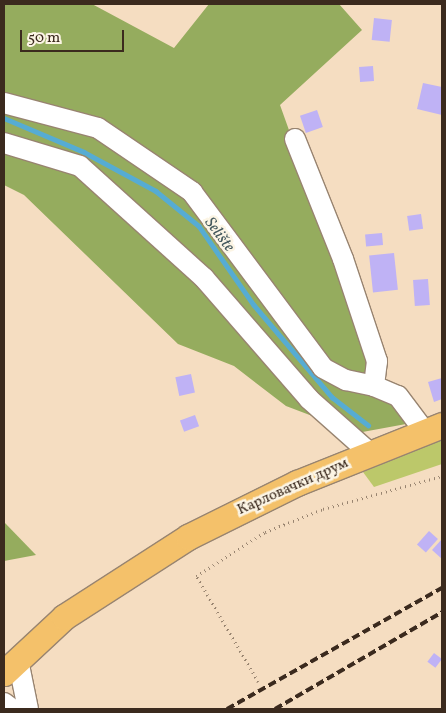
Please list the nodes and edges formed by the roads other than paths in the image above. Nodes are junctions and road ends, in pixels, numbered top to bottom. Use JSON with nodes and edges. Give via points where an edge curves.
{"nodes":[{"id":1,"x":4,"y":103,"type":"edge"},
{"id":2,"x":295,"y":139,"type":"dead end"},
{"id":3,"x":4,"y":143,"type":"edge"},
{"id":4,"x":374,"y":386,"type":"junction"},
{"id":5,"x":434,"y":428,"type":"edge"},
{"id":6,"x":371,"y":454,"type":"junction"},
{"id":7,"x":11,"y":666,"type":"edge"},
{"id":8,"x":4,"y":703,"type":"edge"},
{"id":9,"x":12,"y":709,"type":"edge"},
{"id":10,"x":28,"y":709,"type":"edge"}],
"edges":[{"from":1,"to":4,"type":"street","via":[[98,128],[192,192],[322,368],[346,380]]},
{"from":2,"to":4,"type":"street","via":[[343,259],[377,361]]},
{"from":3,"to":6,"type":"street","via":[[80,166],[204,278],[309,399]]},
{"from":4,"to":5,"type":"street","via":[[398,396]]},
{"from":5,"to":6,"type":"main road","name":"Карловачки друм"},
{"from":6,"to":7,"type":"main road","name":"Карловачки друм","via":[[240,510],[149,560],[64,617]]},
{"from":7,"to":10,"type":"street"},
{"from":8,"to":9,"type":"street"}]}
